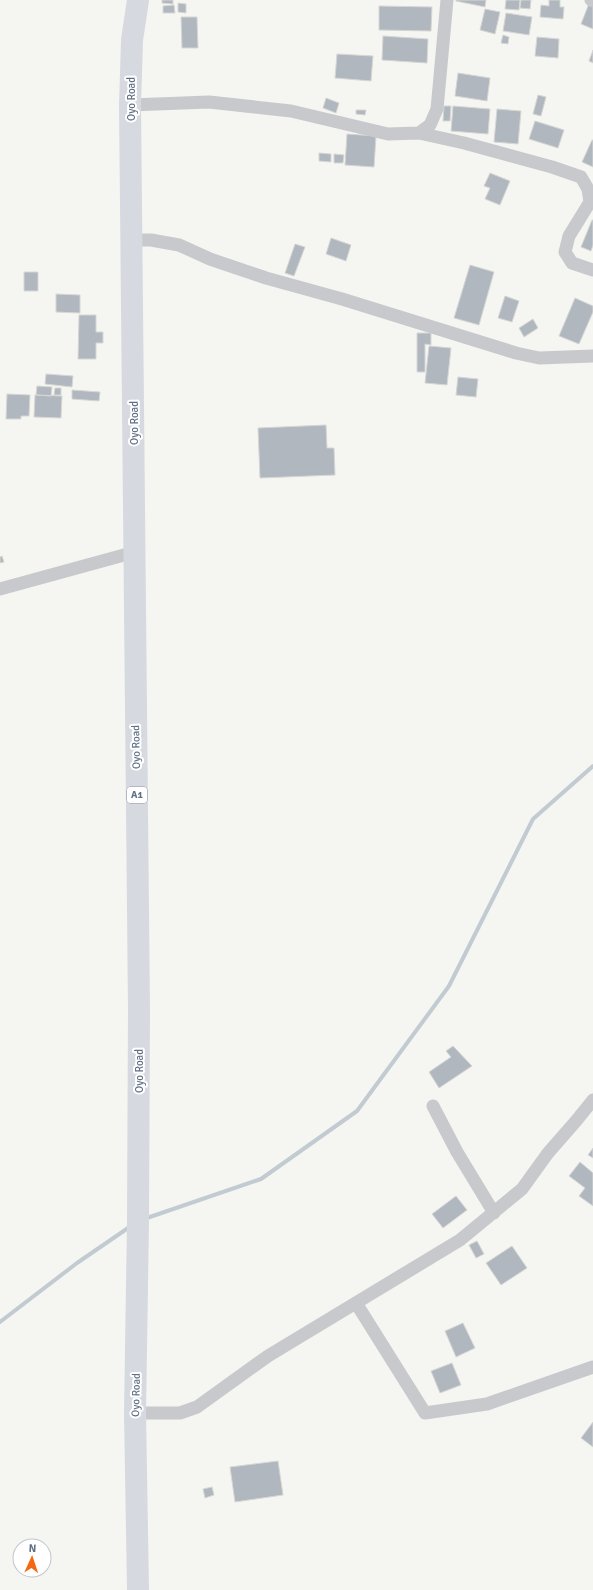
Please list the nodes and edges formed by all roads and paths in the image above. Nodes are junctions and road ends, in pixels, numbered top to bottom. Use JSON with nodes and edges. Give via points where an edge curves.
{"nodes":[{"id":1,"x":138,"y":0,"type":"edge"},
{"id":2,"x":447,"y":0,"type":"edge"},
{"id":3,"x":130,"y":105,"type":"junction"},
{"id":4,"x":419,"y":133,"type":"junction"},
{"id":5,"x":133,"y":240,"type":"junction"},
{"id":6,"x":593,"y":270,"type":"edge"},
{"id":7,"x":593,"y":356,"type":"edge"},
{"id":8,"x":134,"y":552,"type":"junction"},
{"id":9,"x":0,"y":589,"type":"edge"},
{"id":10,"x":593,"y":1100,"type":"edge"},
{"id":11,"x":433,"y":1106,"type":"dead end"},
{"id":12,"x":494,"y":1213,"type":"junction"},
{"id":13,"x":356,"y":1302,"type":"junction"},
{"id":14,"x":593,"y":1367,"type":"edge"},
{"id":15,"x":135,"y":1413,"type":"junction"},
{"id":16,"x":138,"y":1590,"type":"edge"}],
"edges":[{"from":1,"to":3,"type":"highway","name":"Oyo Road","number":"A1","via":[[132,40]]},
{"from":2,"to":4,"type":"street","via":[[437,109],[430,125]]},
{"from":3,"to":4,"type":"street","via":[[209,102],[291,111],[388,134]]},
{"from":3,"to":5,"type":"highway","name":"Oyo Road","number":"A1"},
{"from":4,"to":6,"type":"street","via":[[464,143],[581,177],[588,189],[590,202],[569,236],[565,252],[572,263]]},
{"from":5,"to":7,"type":"street","via":[[179,245],[210,259],[266,278],[516,353],[539,358]]},
{"from":5,"to":8,"type":"highway","name":"Oyo Road","number":"A1"},
{"from":8,"to":9,"type":"street"},
{"from":8,"to":15,"type":"highway","name":"Oyo Road","number":"A1","via":[[139,1002]]},
{"from":10,"to":12,"type":"street","via":[[548,1153],[522,1189]]},
{"from":11,"to":12,"type":"street"},
{"from":12,"to":13,"type":"street","via":[[460,1240]]},
{"from":13,"to":14,"type":"street","via":[[425,1413],[487,1404]]},
{"from":13,"to":15,"type":"street","via":[[268,1356],[197,1407],[180,1413]]},
{"from":15,"to":16,"type":"highway","name":"Oyo Road","number":"A1"}]}
